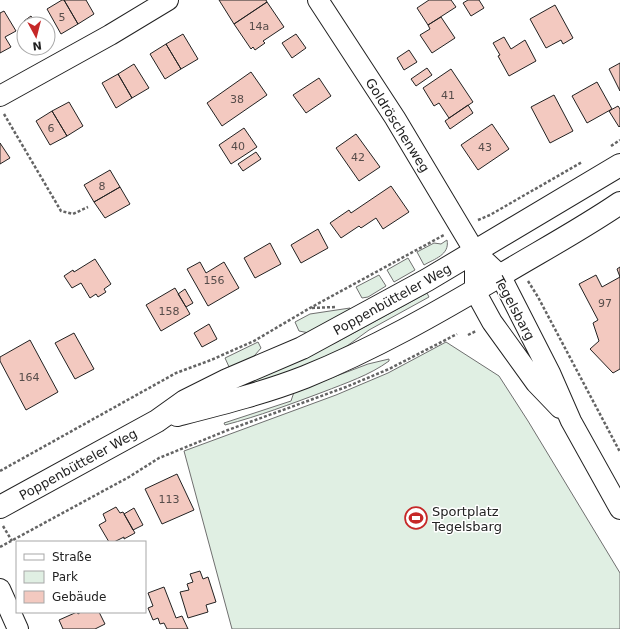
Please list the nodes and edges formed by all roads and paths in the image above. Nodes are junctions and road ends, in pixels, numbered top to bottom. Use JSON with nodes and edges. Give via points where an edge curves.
{"nodes":[{"id":1,"x":168,"y":0,"type":"edge"},
{"id":2,"x":318,"y":0,"type":"edge"},
{"id":3,"x":2,"y":105,"type":"edge"},
{"id":4,"x":620,"y":164,"type":"edge"},
{"id":5,"x":620,"y":202,"type":"edge"},
{"id":6,"x":88,"y":207,"type":"dead end"},
{"id":7,"x":475,"y":252,"type":"junction"},
{"id":8,"x":509,"y":270,"type":"junction"},
{"id":9,"x":475,"y":291,"type":"junction"},
{"id":10,"x":310,"y":308,"type":"dead end"},
{"id":11,"x":457,"y":334,"type":"dead end"},
{"id":12,"x":157,"y":421,"type":"junction"},
{"id":13,"x":571,"y":421,"type":"junction"},
{"id":14,"x":620,"y":452,"type":"edge"},
{"id":15,"x":0,"y":471,"type":"edge"},
{"id":16,"x":0,"y":506,"type":"edge"},
{"id":17,"x":620,"y":508,"type":"edge"},
{"id":18,"x":0,"y":521,"type":"edge"},
{"id":19,"x":12,"y":541,"type":"junction"},
{"id":20,"x":0,"y":547,"type":"edge"},
{"id":21,"x":0,"y":590,"type":"edge"},
{"id":22,"x":18,"y":629,"type":"edge"}],
"edges":[{"from":1,"to":3,"type":"street"},
{"from":2,"to":7,"type":"street","name":"Goldröschenweg","via":[[399,125]]},
{"from":3,"to":6,"type":"path","via":[[61,210],[74,214]]},
{"from":4,"to":7,"type":"main road","name":"Poppenbütteler Weg"},
{"from":5,"to":8,"type":"main road","name":"Poppenbütteler Weg"},
{"from":7,"to":8,"type":"street","name":"Tegelsbarg"},
{"from":7,"to":9,"type":"street","name":"Tegelsbarg"},
{"from":7,"to":12,"type":"main road","name":"Poppenbütteler Weg","via":[[302,348],[227,380],[185,402]]},
{"from":8,"to":9,"type":"main road","name":"Poppenbütteler Weg"},
{"from":8,"to":13,"type":"street","name":"Tegelsbarg"},
{"from":8,"to":14,"type":"path","via":[[538,297]]},
{"from":9,"to":12,"type":"main road","name":"Poppenbütteler Weg","via":[[401,333],[304,377],[233,401]]},
{"from":9,"to":13,"type":"street","name":"Tegelsbarg","via":[[492,322],[536,383]]},
{"from":10,"to":15,"type":"path","via":[[254,341],[176,373]]},
{"from":11,"to":19,"type":"path","via":[[346,387],[159,458]]},
{"from":12,"to":16,"type":"main road","name":"Poppenbütteler Weg"},
{"from":13,"to":17,"type":"street","name":"Tegelsbarg"},
{"from":18,"to":19,"type":"path"},
{"from":19,"to":20,"type":"path"},
{"from":21,"to":22,"type":"street"}]}
